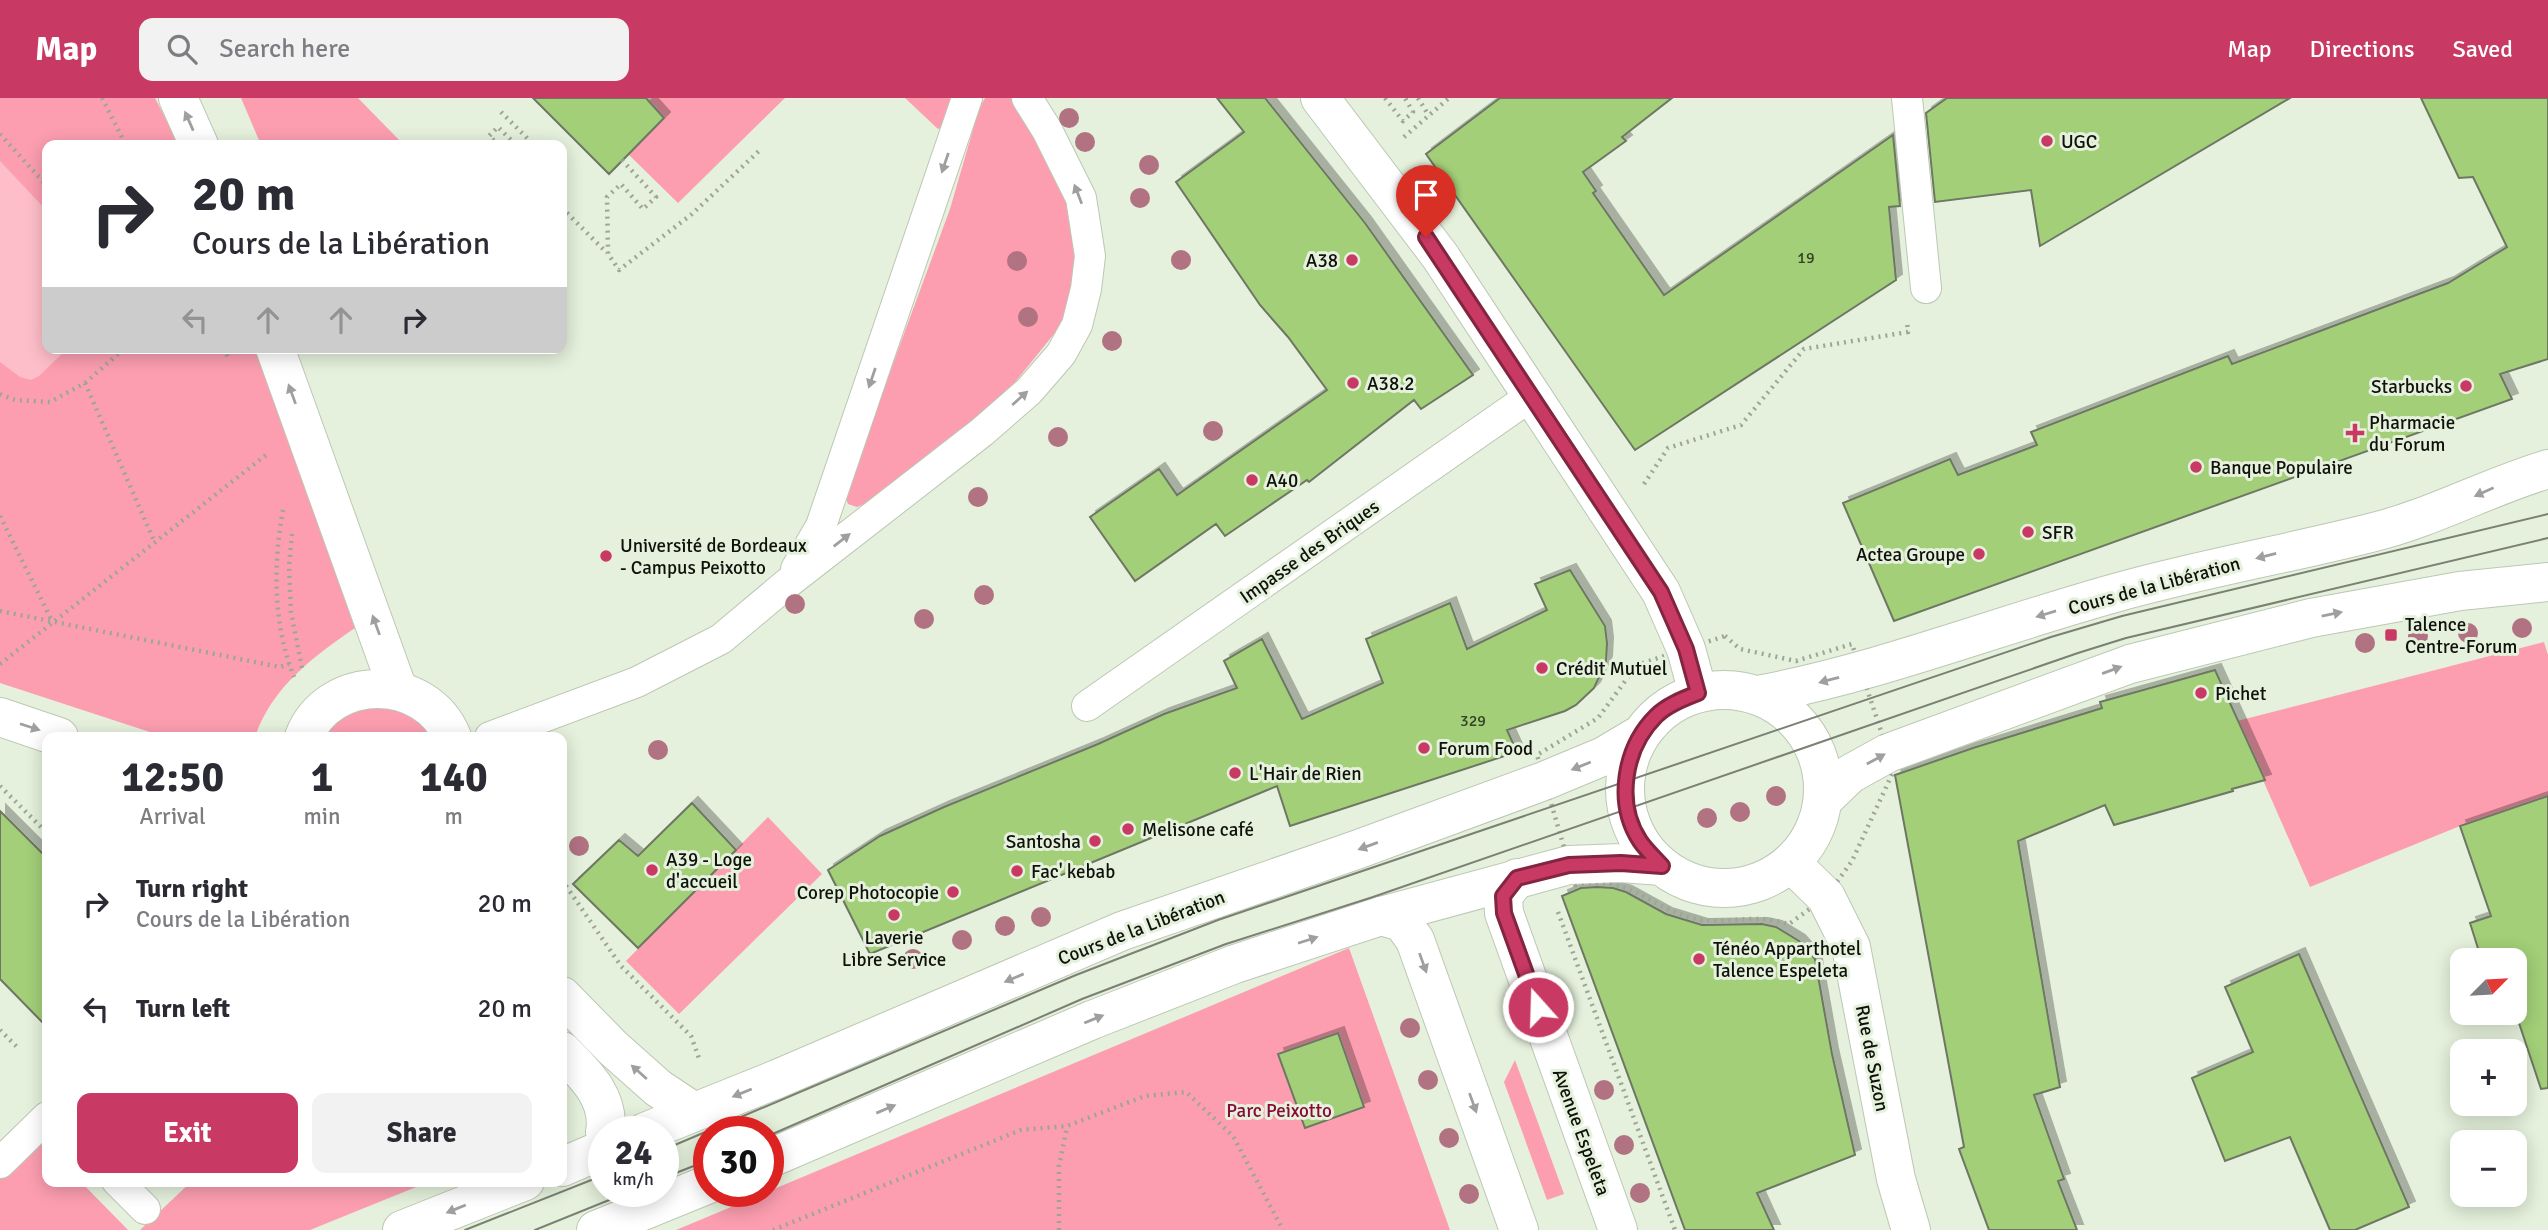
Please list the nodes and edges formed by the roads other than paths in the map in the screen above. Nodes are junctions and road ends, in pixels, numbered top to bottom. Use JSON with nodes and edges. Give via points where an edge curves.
{"nodes":[{"id":1,"x":178,"y":98,"type":"edge"},
{"id":2,"x":967,"y":98,"type":"edge"},
{"id":3,"x":1027,"y":98,"type":"edge"},
{"id":4,"x":1320,"y":98,"type":"edge"},
{"id":5,"x":1907,"y":98,"type":"edge"},
{"id":6,"x":197,"y":140,"type":"edge"},
{"id":7,"x":1926,"y":288,"type":"dead end"},
{"id":8,"x":277,"y":354,"type":"edge"},
{"id":9,"x":1531,"y":396,"type":"junction"},
{"id":10,"x":2548,"y":469,"type":"edge"},
{"id":11,"x":789,"y":582,"type":"junction"},
{"id":12,"x":2548,"y":582,"type":"edge"},
{"id":13,"x":398,"y":690,"type":"junction"},
{"id":14,"x":1698,"y":693,"type":"junction"},
{"id":15,"x":1758,"y":695,"type":"junction"},
{"id":16,"x":1087,"y":706,"type":"dead end"},
{"id":17,"x":0,"y":717,"type":"edge"},
{"id":18,"x":44,"y":732,"type":"edge"},
{"id":19,"x":306,"y":732,"type":"edge"},
{"id":20,"x":449,"y":732,"type":"edge"},
{"id":21,"x":503,"y":732,"type":"edge"},
{"id":22,"x":1641,"y":734,"type":"junction"},
{"id":23,"x":1823,"y":800,"type":"junction"},
{"id":24,"x":1791,"y":863,"type":"junction"},
{"id":25,"x":1662,"y":866,"type":"junction"},
{"id":26,"x":1517,"y":878,"type":"junction"},
{"id":27,"x":1381,"y":916,"type":"junction"},
{"id":28,"x":567,"y":1001,"type":"edge"},
{"id":29,"x":567,"y":1056,"type":"edge"},
{"id":30,"x":694,"y":1112,"type":"junction"},
{"id":31,"x":603,"y":1116,"type":"edge"},
{"id":32,"x":679,"y":1118,"type":"edge"},
{"id":33,"x":42,"y":1122,"type":"edge"},
{"id":34,"x":784,"y":1152,"type":"edge"},
{"id":35,"x":0,"y":1163,"type":"edge"},
{"id":36,"x":123,"y":1187,"type":"edge"},
{"id":37,"x":510,"y":1187,"type":"edge"},
{"id":38,"x":693,"y":1191,"type":"edge"},
{"id":39,"x":145,"y":1209,"type":"dead end"},
{"id":40,"x":402,"y":1230,"type":"edge"},
{"id":41,"x":596,"y":1230,"type":"edge"},
{"id":42,"x":1519,"y":1230,"type":"edge"},
{"id":43,"x":1618,"y":1230,"type":"edge"},
{"id":44,"x":1911,"y":1230,"type":"edge"}],
"edges":[{"from":6,"to":1,"type":"main road","one_way":true},
{"from":2,"to":11,"type":"lane","one_way":true,"via":[[821,526]]},
{"from":11,"to":3,"type":"lane","one_way":true,"via":[[1028,391],[1061,354],[1077,325],[1090,256],[1081,198]]},
{"from":4,"to":9,"type":"main road","via":[[1440,256]]},
{"from":5,"to":7,"type":"lane"},
{"from":13,"to":8,"type":"main road","one_way":true},
{"from":9,"to":14,"type":"main road","via":[[1661,592],[1686,649]]},
{"from":9,"to":16,"type":"lane","name":"Impasse des Briques"},
{"from":10,"to":15,"type":"main road","name":"Cours de la Libération","one_way":true,"via":[[2375,532],[2116,592],[1861,672]]},
{"from":11,"to":21,"type":"lane","via":[[721,639],[637,682]]},
{"from":23,"to":12,"type":"main road","one_way":true,"via":[[1850,774],[1888,753],[2130,664],[2311,618],[2460,591]]},
{"from":13,"to":19,"type":"main road","via":[[370,687],[343,695],[313,718]]},
{"from":13,"to":20,"type":"main road","via":[[435,711]]},
{"from":14,"to":15,"type":"main road","via":[[1728,690]]},
{"from":14,"to":22,"type":"main road","via":[[1656,716]]},
{"from":15,"to":23,"type":"main road","via":[[1780,706],[1813,744],[1820,762]]},
{"from":17,"to":18,"type":"main road","one_way":true},
{"from":22,"to":25,"type":"main road","via":[[1625,780],[1627,808],[1640,840]]},
{"from":22,"to":30,"type":"main road","name":"Cours de la Libération","one_way":true,"via":[[1604,756],[1544,781],[1122,931]]},
{"from":23,"to":24,"type":"main road","via":[[1812,835]]},
{"from":24,"to":25,"type":"main road","via":[[1741,887],[1713,888]]},
{"from":24,"to":44,"type":"main road","name":"Rue de Suzon","via":[[1826,897],[1851,947],[1896,1179]]},
{"from":25,"to":26,"type":"main road","via":[[1569,865]]},
{"from":26,"to":27,"type":"main road"},
{"from":26,"to":43,"type":"main road","name":"Avenue Espeleta","via":[[1503,896],[1504,913]]},
{"from":34,"to":27,"type":"main road","one_way":true,"via":[[1092,1020],[1235,964]]},
{"from":27,"to":42,"type":"main road","one_way":true,"via":[[1402,922],[1415,940]]},
{"from":30,"to":28,"type":"main road","one_way":true,"via":[[658,1088]]},
{"from":29,"to":31,"type":"main road","via":[[598,1092]]},
{"from":30,"to":32,"type":"main road","name":"Cours de la Libération"},
{"from":33,"to":35,"type":"lane"},
{"from":36,"to":39,"type":"lane"},
{"from":37,"to":40,"type":"main road","one_way":true},
{"from":38,"to":41,"type":"main road"}]}
